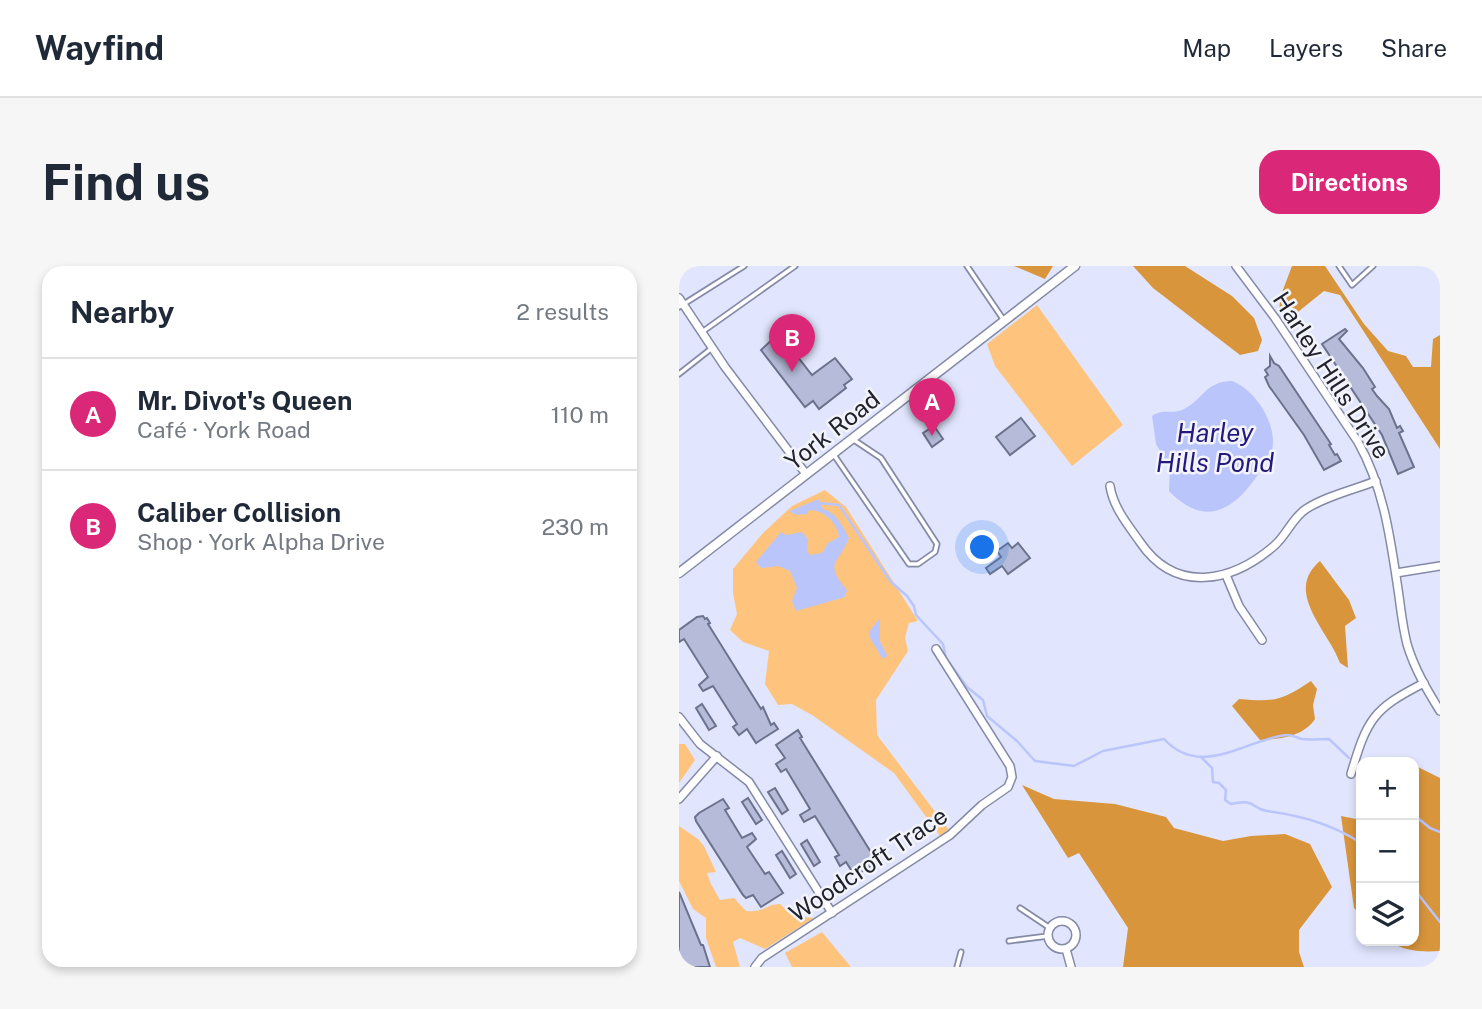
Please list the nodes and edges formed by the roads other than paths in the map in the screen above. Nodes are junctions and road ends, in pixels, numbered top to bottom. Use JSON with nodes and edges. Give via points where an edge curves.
{"nodes":[{"id":1,"x":744,"y":266,"type":"edge"},
{"id":2,"x":795,"y":266,"type":"edge"},
{"id":3,"x":967,"y":266,"type":"edge"},
{"id":4,"x":1075,"y":266,"type":"edge"},
{"id":5,"x":1236,"y":266,"type":"edge"},
{"id":6,"x":1339,"y":266,"type":"edge"},
{"id":7,"x":1373,"y":266,"type":"edge"},
{"id":8,"x":680,"y":303,"type":"edge"},
{"id":9,"x":1005,"y":321,"type":"junction"},
{"id":10,"x":702,"y":332,"type":"junction"},
{"id":11,"x":712,"y":348,"type":"junction"},
{"id":12,"x":679,"y":374,"type":"edge"},
{"id":13,"x":852,"y":439,"type":"junction"},
{"id":14,"x":833,"y":453,"type":"junction"},
{"id":15,"x":806,"y":474,"type":"junction"},
{"id":16,"x":1376,"y":481,"type":"junction"},
{"id":17,"x":1110,"y":486,"type":"dead end"},
{"id":18,"x":1440,"y":566,"type":"edge"},
{"id":19,"x":679,"y":573,"type":"edge"},
{"id":20,"x":1396,"y":573,"type":"junction"},
{"id":21,"x":1226,"y":575,"type":"junction"},
{"id":22,"x":1262,"y":640,"type":"dead end"},
{"id":23,"x":936,"y":649,"type":"dead end"},
{"id":24,"x":1424,"y":682,"type":"junction"},
{"id":25,"x":1440,"y":711,"type":"edge"},
{"id":26,"x":679,"y":717,"type":"edge"},
{"id":27,"x":717,"y":756,"type":"junction"},
{"id":28,"x":1351,"y":774,"type":"dead end"},
{"id":29,"x":679,"y":799,"type":"edge"},
{"id":30,"x":1020,"y":908,"type":"dead end"},
{"id":31,"x":832,"y":913,"type":"junction"},
{"id":32,"x":1049,"y":932,"type":"junction"},
{"id":33,"x":1009,"y":941,"type":"dead end"},
{"id":34,"x":1066,"y":949,"type":"junction"},
{"id":35,"x":961,"y":952,"type":"dead end"},
{"id":36,"x":755,"y":967,"type":"edge"},
{"id":37,"x":957,"y":967,"type":"edge"},
{"id":38,"x":1071,"y":967,"type":"edge"}],
"edges":[{"from":1,"to":8,"type":"lane"},
{"from":2,"to":10,"type":"lane"},
{"from":3,"to":9,"type":"lane"},
{"from":4,"to":9,"type":"street","name":"York Road"},
{"from":5,"to":16,"type":"street","name":"Harley Hills Drive","via":[[1358,442]]},
{"from":6,"to":7,"type":"lane","via":[[1352,285]]},
{"from":8,"to":10,"type":"street"},
{"from":9,"to":13,"type":"street","name":"York Road"},
{"from":10,"to":11,"type":"street"},
{"from":11,"to":12,"type":"lane"},
{"from":11,"to":15,"type":"street"},
{"from":13,"to":14,"type":"street","name":"York Road"},
{"from":13,"to":14,"type":"lane","via":[[881,457],[937,544],[935,552],[918,564],[909,564]]},
{"from":14,"to":15,"type":"street","name":"York Road"},
{"from":15,"to":19,"type":"street","name":"York Road"},
{"from":16,"to":20,"type":"street","name":"Harley Hills Drive"},
{"from":16,"to":21,"type":"street","via":[[1305,510],[1274,546]]},
{"from":17,"to":21,"type":"street","via":[[1115,505],[1160,564],[1192,577]]},
{"from":18,"to":20,"type":"street"},
{"from":20,"to":24,"type":"street","name":"Harley Hills Drive","via":[[1406,641]]},
{"from":21,"to":22,"type":"street","via":[[1239,606]]},
{"from":23,"to":31,"type":"street","name":"Woodcroft Trace","via":[[1010,766],[1010,784],[942,841]]},
{"from":24,"to":25,"type":"street","name":"Harley Hills Drive"},
{"from":24,"to":28,"type":"street","via":[[1373,718]]},
{"from":26,"to":27,"type":"street","via":[[700,744]]},
{"from":27,"to":29,"type":"street"},
{"from":27,"to":31,"type":"street","via":[[749,782]]},
{"from":30,"to":32,"type":"lane"},
{"from":31,"to":36,"type":"street","name":"Woodcroft Trace"},
{"from":32,"to":33,"type":"lane"},
{"from":32,"to":34,"type":"street","via":[[1054,947]]},
{"from":32,"to":34,"type":"street","via":[[1062,921],[1074,927],[1076,940]]},
{"from":34,"to":38,"type":"street"},
{"from":35,"to":37,"type":"lane"}]}
